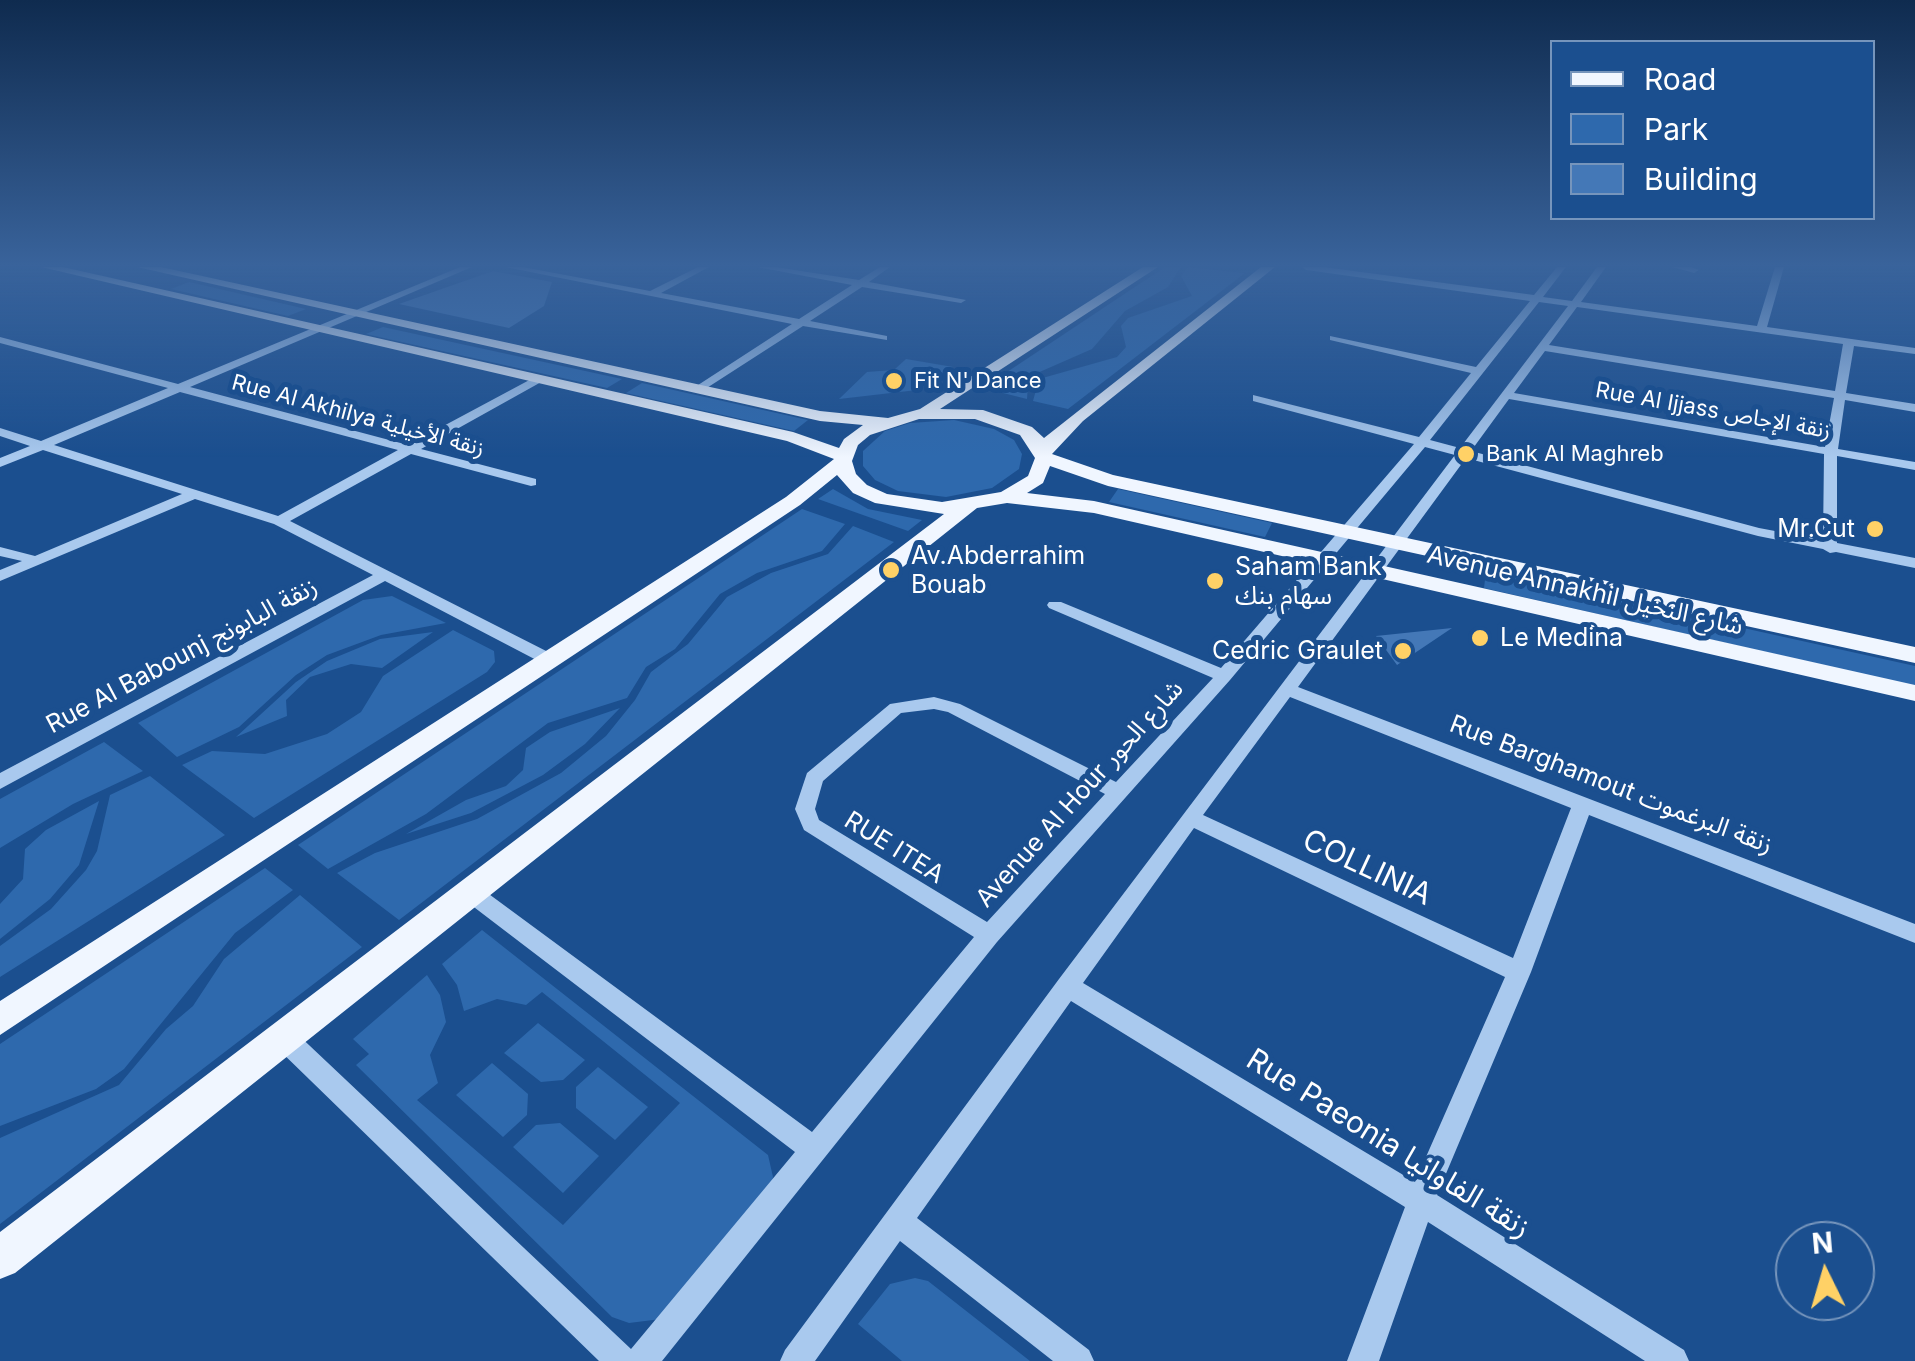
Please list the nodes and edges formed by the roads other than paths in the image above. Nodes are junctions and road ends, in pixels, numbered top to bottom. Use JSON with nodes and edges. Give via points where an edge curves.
{"nodes":[{"id":1,"x":310,"y":331,"type":"edge"},
{"id":2,"x":327,"y":331,"type":"edge"},
{"id":3,"x":430,"y":331,"type":"edge"},
{"id":4,"x":791,"y":331,"type":"edge"},
{"id":5,"x":846,"y":331,"type":"edge"},
{"id":6,"x":1051,"y":331,"type":"edge"},
{"id":7,"x":1188,"y":331,"type":"edge"},
{"id":8,"x":1509,"y":331,"type":"edge"},
{"id":9,"x":1552,"y":331,"type":"edge"},
{"id":10,"x":1771,"y":331,"type":"edge"},
{"id":11,"x":883,"y":338,"type":"dead end"},
{"id":12,"x":1334,"y":338,"type":"dead end"},
{"id":13,"x":0,"y":340,"type":"edge"},
{"id":14,"x":1848,"y":342,"type":"junction"},
{"id":15,"x":1540,"y":347,"type":"junction"},
{"id":16,"x":1915,"y":351,"type":"edge"},
{"id":17,"x":1479,"y":371,"type":"junction"},
{"id":18,"x":538,"y":379,"type":"junction"},
{"id":19,"x":174,"y":387,"type":"junction"},
{"id":20,"x":699,"y":390,"type":"junction"},
{"id":21,"x":1505,"y":394,"type":"junction"},
{"id":22,"x":1839,"y":396,"type":"junction"},
{"id":23,"x":1257,"y":398,"type":"dead end"},
{"id":24,"x":1915,"y":408,"type":"edge"},
{"id":25,"x":918,"y":414,"type":"junction"},
{"id":26,"x":883,"y":422,"type":"junction"},
{"id":27,"x":1062,"y":430,"type":"junction"},
{"id":28,"x":0,"y":432,"type":"edge"},
{"id":29,"x":1422,"y":442,"type":"junction"},
{"id":30,"x":44,"y":444,"type":"junction"},
{"id":31,"x":406,"y":452,"type":"junction"},
{"id":32,"x":1831,"y":452,"type":"junction"},
{"id":33,"x":1043,"y":454,"type":"junction"},
{"id":34,"x":1466,"y":454,"type":"junction"},
{"id":35,"x":843,"y":459,"type":"junction"},
{"id":36,"x":0,"y":463,"type":"edge"},
{"id":37,"x":1915,"y":466,"type":"edge"},
{"id":38,"x":531,"y":482,"type":"dead end"},
{"id":39,"x":1141,"y":487,"type":"junction"},
{"id":40,"x":197,"y":494,"type":"junction"},
{"id":41,"x":1008,"y":496,"type":"junction"},
{"id":42,"x":973,"y":505,"type":"junction"},
{"id":43,"x":279,"y":520,"type":"junction"},
{"id":44,"x":1348,"y":531,"type":"junction"},
{"id":45,"x":1400,"y":542,"type":"junction"},
{"id":46,"x":1830,"y":548,"type":"junction"},
{"id":47,"x":0,"y":552,"type":"edge"},
{"id":48,"x":38,"y":560,"type":"junction"},
{"id":49,"x":1322,"y":560,"type":"junction"},
{"id":50,"x":1915,"y":562,"type":"edge"},
{"id":51,"x":1377,"y":572,"type":"junction"},
{"id":52,"x":387,"y":574,"type":"junction"},
{"id":53,"x":0,"y":576,"type":"edge"},
{"id":54,"x":1056,"y":605,"type":"dead end"},
{"id":55,"x":1915,"y":655,"type":"edge"},
{"id":56,"x":550,"y":660,"type":"junction"},
{"id":57,"x":1224,"y":676,"type":"junction"},
{"id":58,"x":1286,"y":690,"type":"junction"},
{"id":59,"x":1915,"y":693,"type":"edge"},
{"id":60,"x":0,"y":782,"type":"edge"},
{"id":61,"x":1120,"y":793,"type":"junction"},
{"id":62,"x":1583,"y":803,"type":"junction"},
{"id":63,"x":1190,"y":818,"type":"junction"},
{"id":64,"x":470,"y":892,"type":"junction"},
{"id":65,"x":1915,"y":934,"type":"edge"},
{"id":66,"x":989,"y":935,"type":"junction"},
{"id":67,"x":1518,"y":972,"type":"junction"},
{"id":68,"x":1066,"y":986,"type":"junction"},
{"id":69,"x":0,"y":1020,"type":"edge"},
{"id":70,"x":282,"y":1037,"type":"junction"},
{"id":71,"x":814,"y":1151,"type":"junction"},
{"id":72,"x":1421,"y":1201,"type":"junction"},
{"id":73,"x":900,"y":1223,"type":"junction"},
{"id":74,"x":0,"y":1258,"type":"edge"},
{"id":75,"x":622,"y":1361,"type":"edge"},
{"id":76,"x":642,"y":1361,"type":"edge"},
{"id":77,"x":796,"y":1361,"type":"edge"},
{"id":78,"x":1078,"y":1361,"type":"edge"},
{"id":79,"x":1363,"y":1361,"type":"edge"},
{"id":80,"x":1672,"y":1361,"type":"edge"}],
"edges":[{"from":1,"to":19,"type":"street"},
{"from":2,"to":18,"type":"main road"},
{"from":3,"to":20,"type":"main road"},
{"from":4,"to":20,"type":"street"},
{"from":5,"to":11,"type":"street"},
{"from":6,"to":25,"type":"main road"},
{"from":7,"to":27,"type":"main road"},
{"from":8,"to":17,"type":"street","name":"Avenue Al Hour شارع الحور"},
{"from":9,"to":15,"type":"street"},
{"from":10,"to":14,"type":"street"},
{"from":12,"to":17,"type":"street"},
{"from":13,"to":19,"type":"street","name":"Rue Al Akhilya زنقة الأخيلية"},
{"from":14,"to":16,"type":"street"},
{"from":14,"to":22,"type":"street"},
{"from":15,"to":21,"type":"street"},
{"from":15,"to":22,"type":"street"},
{"from":17,"to":29,"type":"street","name":"Avenue Al Hour شارع الحور"},
{"from":18,"to":31,"type":"street"},
{"from":18,"to":35,"type":"main road","via":[[806,440]]},
{"from":19,"to":30,"type":"street"},
{"from":19,"to":31,"type":"street","name":"Rue Al Akhilya زنقة الأخيلية"},
{"from":20,"to":26,"type":"main road"},
{"from":21,"to":32,"type":"street","name":"Rue Al Ijjass زنقة الإجاص"},
{"from":21,"to":34,"type":"street"},
{"from":22,"to":24,"type":"street"},
{"from":22,"to":32,"type":"street"},
{"from":23,"to":29,"type":"street"},
{"from":25,"to":26,"type":"main road"},
{"from":25,"to":33,"type":"main road","name":"Avenue Annakhil شارع النخيل","via":[[996,418],[1026,431]]},
{"from":26,"to":35,"type":"main road","via":[[850,443]]},
{"from":27,"to":33,"type":"main road"},
{"from":27,"to":39,"type":"main road","via":[[1086,460]]},
{"from":28,"to":30,"type":"street"},
{"from":29,"to":34,"type":"street"},
{"from":29,"to":44,"type":"street","name":"Avenue Al Hour شارع الحور"},
{"from":30,"to":36,"type":"street"},
{"from":30,"to":40,"type":"street"},
{"from":31,"to":38,"type":"street","name":"Rue Al Akhilya زنقة الأخيلية"},
{"from":31,"to":43,"type":"street"},
{"from":32,"to":37,"type":"street","name":"Rue Al Ijjass زنقة الإجاص"},
{"from":32,"to":46,"type":"street"},
{"from":33,"to":39,"type":"main road","name":"Avenue Annakhil شارع النخيل","via":[[1084,474]]},
{"from":33,"to":41,"type":"main road","via":[[1036,479]]},
{"from":34,"to":45,"type":"street"},
{"from":34,"to":46,"type":"street"},
{"from":35,"to":42,"type":"main road","via":[[847,476],[882,499],[942,508]]},
{"from":35,"to":56,"type":"main road","via":[[793,501]]},
{"from":39,"to":44,"type":"main road","name":"Avenue Annakhil شارع النخيل"},
{"from":40,"to":43,"type":"street"},
{"from":40,"to":48,"type":"street"},
{"from":41,"to":42,"type":"main road"},
{"from":41,"to":49,"type":"main road","name":"Avenue Annakhil شارع النخيل","via":[[1094,507]]},
{"from":42,"to":64,"type":"main road"},
{"from":43,"to":52,"type":"street"},
{"from":44,"to":45,"type":"main road","name":"Avenue Annakhil شارع النخيل"},
{"from":44,"to":49,"type":"street","name":"Avenue Al Hour شارع الحور"},
{"from":45,"to":51,"type":"street"},
{"from":45,"to":55,"type":"main road","name":"Avenue Annakhil شارع النخيل"},
{"from":46,"to":50,"type":"street"},
{"from":47,"to":48,"type":"street"},
{"from":48,"to":53,"type":"street"},
{"from":49,"to":51,"type":"main road","name":"Avenue Annakhil شارع النخيل"},
{"from":49,"to":57,"type":"street","name":"Avenue Al Hour شارع الحور"},
{"from":51,"to":58,"type":"street"},
{"from":51,"to":59,"type":"main road","name":"Avenue Annakhil شارع النخيل"},
{"from":52,"to":56,"type":"street"},
{"from":52,"to":60,"type":"street","name":"Rue Al Babounj زنقة البابونج"},
{"from":54,"to":57,"type":"street"},
{"from":56,"to":69,"type":"main road"},
{"from":57,"to":61,"type":"street","name":"Avenue Al Hour شارع الحور"},
{"from":58,"to":62,"type":"street","name":"Rue Barghamout زنقة البرغموت"},
{"from":58,"to":63,"type":"street"},
{"from":61,"to":66,"type":"street","name":"Avenue Al Hour شارع الحور"},
{"from":61,"to":66,"type":"street","name":"RUE ITEA","via":[[934,703],[896,708],[814,778],[805,808],[811,825]]},
{"from":62,"to":65,"type":"street","name":"Rue Barghamout زنقة البرغموت"},
{"from":62,"to":67,"type":"street"},
{"from":63,"to":67,"type":"street","name":"COLLINIA"},
{"from":63,"to":68,"type":"street"},
{"from":64,"to":70,"type":"main road"},
{"from":64,"to":71,"type":"street"},
{"from":66,"to":71,"type":"street","name":"Avenue Al Hour شارع الحور"},
{"from":67,"to":72,"type":"street"},
{"from":68,"to":72,"type":"street","name":"Rue Paeonia زنقة الفاوانيا"},
{"from":68,"to":73,"type":"street"},
{"from":70,"to":74,"type":"main road"},
{"from":70,"to":75,"type":"street"},
{"from":71,"to":76,"type":"street","name":"Avenue Al Hour شارع الحور"},
{"from":72,"to":79,"type":"street"},
{"from":72,"to":80,"type":"street","name":"Rue Paeonia زنقة الفاوانيا"},
{"from":73,"to":77,"type":"street"},
{"from":73,"to":78,"type":"street"}]}
